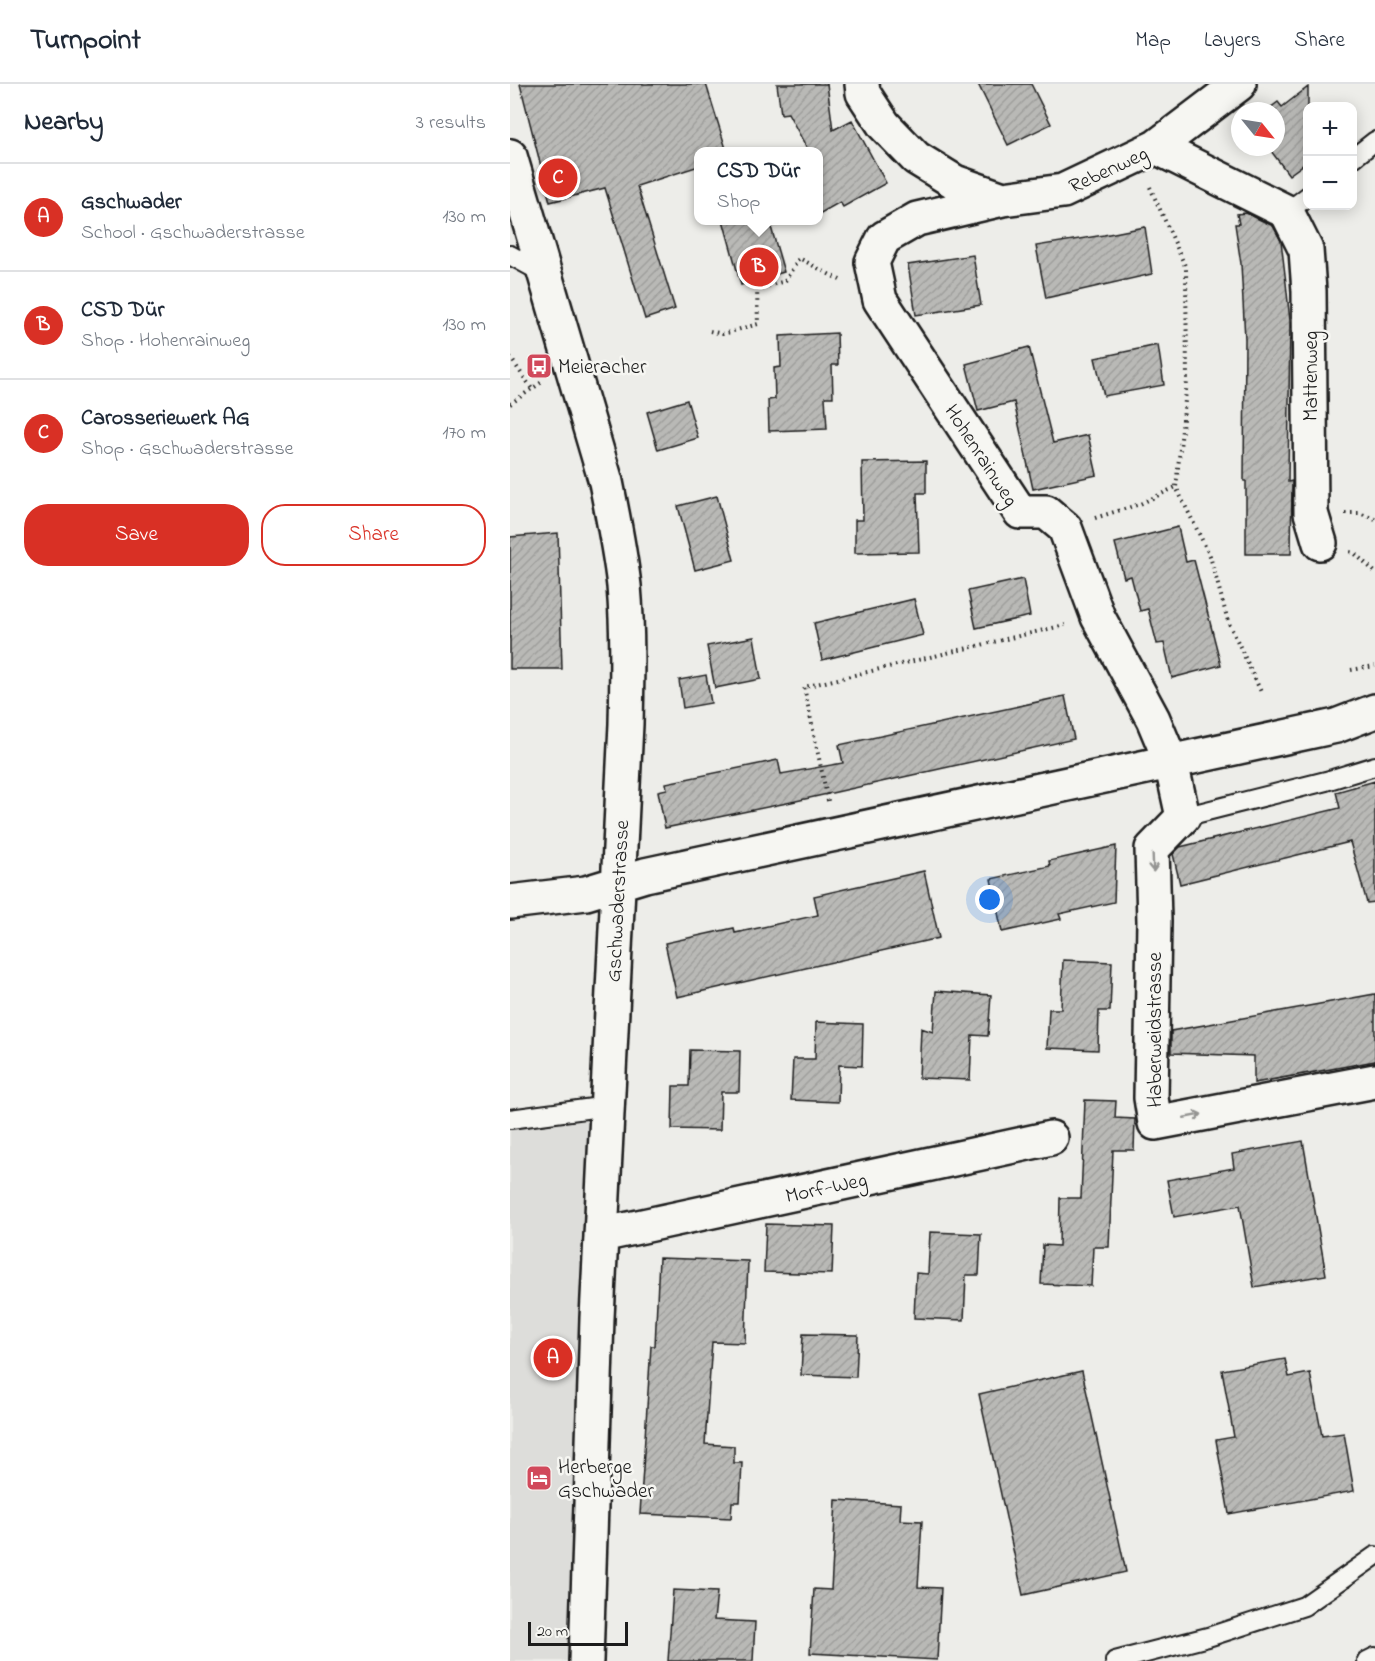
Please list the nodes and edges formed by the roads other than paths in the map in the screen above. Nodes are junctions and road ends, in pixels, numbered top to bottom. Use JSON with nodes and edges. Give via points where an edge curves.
{"nodes":[{"id":1,"x":862,"y":84,"type":"edge"},
{"id":2,"x":1239,"y":84,"type":"edge"},
{"id":3,"x":1375,"y":141,"type":"edge"},
{"id":4,"x":1146,"y":152,"type":"junction"},
{"id":5,"x":510,"y":156,"type":"edge"},
{"id":6,"x":1357,"y":156,"type":"edge"},
{"id":7,"x":1003,"y":199,"type":"junction"},
{"id":8,"x":1297,"y":204,"type":"edge"},
{"id":9,"x":510,"y":255,"type":"edge"},
{"id":10,"x":546,"y":274,"type":"junction"},
{"id":11,"x":1320,"y":543,"type":"dead end"},
{"id":12,"x":1375,"y":711,"type":"edge"},
{"id":13,"x":1170,"y":762,"type":"junction"},
{"id":14,"x":1375,"y":766,"type":"edge"},
{"id":15,"x":1183,"y":818,"type":"junction"},
{"id":16,"x":618,"y":883,"type":"junction"},
{"id":17,"x":510,"y":902,"type":"edge"},
{"id":18,"x":1375,"y":1081,"type":"edge"},
{"id":19,"x":608,"y":1106,"type":"junction"},
{"id":20,"x":510,"y":1119,"type":"edge"},
{"id":21,"x":1051,"y":1138,"type":"dead end"},
{"id":22,"x":602,"y":1235,"type":"junction"},
{"id":23,"x":1375,"y":1556,"type":"edge"},
{"id":24,"x":1375,"y":1657,"type":"edge"},
{"id":25,"x":586,"y":1661,"type":"edge"},
{"id":26,"x":1115,"y":1661,"type":"edge"},
{"id":27,"x":1367,"y":1661,"type":"edge"}],
"edges":[{"from":1,"to":7,"type":"street","name":"Rebenweg","via":[[863,93],[884,124],[916,158],[955,182]]},
{"from":2,"to":4,"type":"street","name":"Rebenweg"},
{"from":3,"to":6,"type":"lane"},
{"from":4,"to":7,"type":"street","name":"Rebenweg","via":[[1063,191]]},
{"from":4,"to":8,"type":"street","name":"Mattenweg"},
{"from":5,"to":10,"type":"street","name":"Gschwaderstrasse"},
{"from":7,"to":13,"type":"street","name":"Hohenrainweg","via":[[917,219],[884,238],[872,262],[880,300],[1020,512],[1046,512],[1065,528],[1098,618],[1153,719]]},
{"from":8,"to":11,"type":"street","name":"Mattenweg","via":[[1309,291],[1311,513]]},
{"from":9,"to":10,"type":"lane"},
{"from":10,"to":16,"type":"street","name":"Gschwaderstrasse","via":[[606,482],[624,586],[627,693]]},
{"from":12,"to":13,"type":"street","via":[[1336,726]]},
{"from":13,"to":15,"type":"street"},
{"from":13,"to":16,"type":"street"},
{"from":14,"to":15,"type":"lane"},
{"from":15,"to":18,"type":"street","name":"Haberweidstrasse","one_way":true,"via":[[1152,849],[1150,1098],[1155,1123]]},
{"from":16,"to":17,"type":"street","via":[[586,893]]},
{"from":16,"to":19,"type":"street","name":"Gschwaderstrasse"},
{"from":19,"to":20,"type":"lane"},
{"from":19,"to":22,"type":"street","name":"Gschwaderstrasse"},
{"from":21,"to":22,"type":"street","name":"Morf-Weg"},
{"from":22,"to":25,"type":"street","name":"Gschwaderstrasse"},
{"from":23,"to":26,"type":"lane","via":[[1304,1606]]},
{"from":24,"to":27,"type":"lane"}]}
